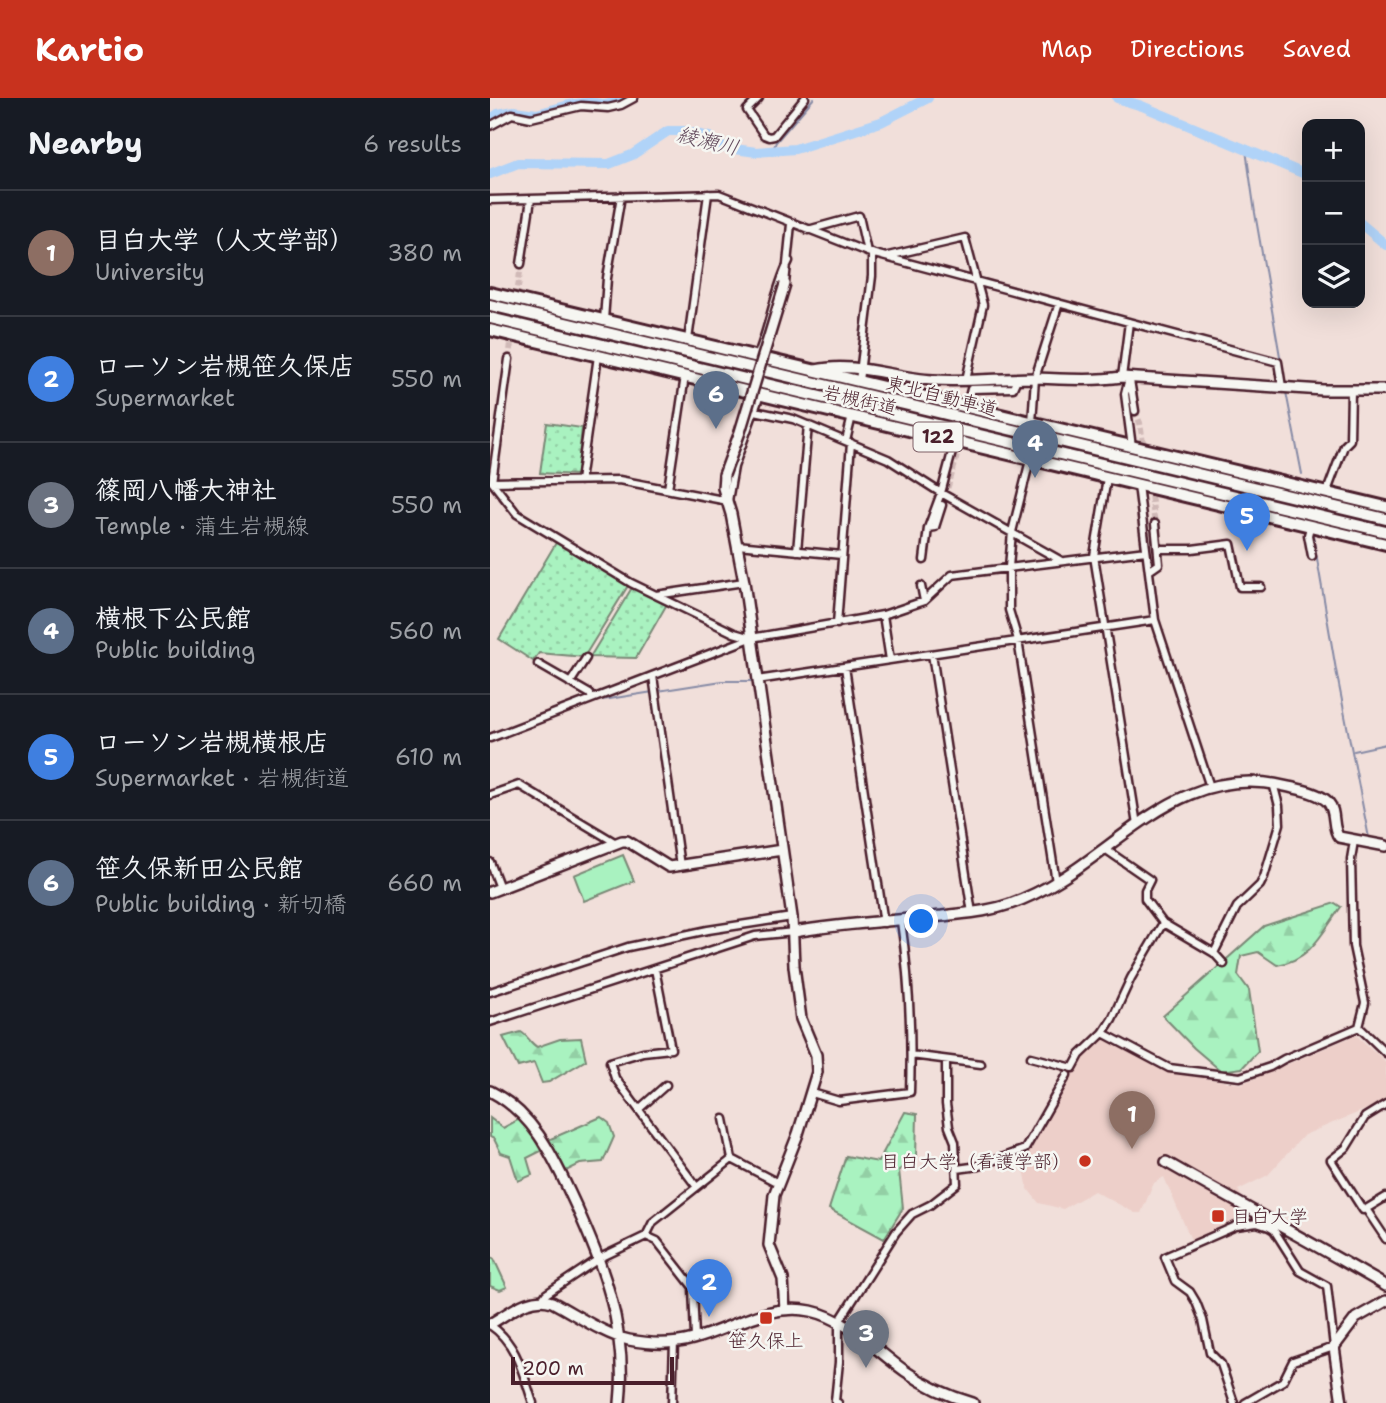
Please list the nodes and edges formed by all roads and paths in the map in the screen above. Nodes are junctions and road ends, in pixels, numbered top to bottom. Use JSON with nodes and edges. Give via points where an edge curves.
{"nodes":[{"id":1,"x":634,"y":98,"type":"edge"},
{"id":2,"x":759,"y":98,"type":"edge"},
{"id":3,"x":805,"y":98,"type":"edge"},
{"id":4,"x":619,"y":101,"type":"edge"},
{"id":5,"x":490,"y":126,"type":"edge"},
{"id":6,"x":708,"y":194,"type":"junction"},
{"id":7,"x":621,"y":196,"type":"junction"},
{"id":8,"x":531,"y":199,"type":"junction"},
{"id":9,"x":490,"y":201,"type":"edge"},
{"id":10,"x":791,"y":224,"type":"junction"},
{"id":11,"x":808,"y":230,"type":"junction"},
{"id":12,"x":869,"y":252,"type":"junction"},
{"id":13,"x":886,"y":257,"type":"junction"},
{"id":14,"x":789,"y":261,"type":"junction"},
{"id":15,"x":521,"y":264,"type":"tunnel mouth"},
{"id":16,"x":975,"y":281,"type":"junction"},
{"id":17,"x":785,"y":284,"type":"joint"},
{"id":18,"x":490,"y":293,"type":"edge"},
{"id":19,"x":1059,"y":303,"type":"junction"},
{"id":20,"x":490,"y":306,"type":"edge"},
{"id":21,"x":490,"y":318,"type":"edge"},
{"id":22,"x":604,"y":320,"type":"junction"},
{"id":23,"x":1129,"y":322,"type":"junction"},
{"id":24,"x":490,"y":330,"type":"edge"},
{"id":25,"x":688,"y":340,"type":"junction"},
{"id":26,"x":598,"y":356,"type":"junction"},
{"id":27,"x":757,"y":357,"type":"junction"},
{"id":28,"x":509,"y":359,"type":"tunnel mouth"},
{"id":29,"x":861,"y":375,"type":"junction"},
{"id":30,"x":685,"y":376,"type":"junction"},
{"id":31,"x":1126,"y":378,"type":"junction"},
{"id":32,"x":1017,"y":379,"type":"junction"},
{"id":33,"x":1035,"y":379,"type":"junction"},
{"id":34,"x":966,"y":380,"type":"junction"},
{"id":35,"x":1282,"y":387,"type":"junction"},
{"id":36,"x":1351,"y":390,"type":"junction"},
{"id":37,"x":1386,"y":390,"type":"edge"},
{"id":38,"x":760,"y":394,"type":"junction"},
{"id":39,"x":969,"y":397,"type":"dead end"},
{"id":40,"x":755,"y":411,"type":"junction"},
{"id":41,"x":1135,"y":411,"type":"tunnel mouth"},
{"id":42,"x":852,"y":416,"type":"junction"},
{"id":43,"x":1032,"y":423,"type":"junction"},
{"id":44,"x":808,"y":425,"type":"junction"},
{"id":45,"x":955,"y":441,"type":"junction"},
{"id":46,"x":849,"y":442,"type":"junction"},
{"id":47,"x":1132,"y":447,"type":"junction"},
{"id":48,"x":1030,"y":460,"type":"junction"},
{"id":49,"x":1107,"y":478,"type":"junction"},
{"id":50,"x":491,"y":481,"type":"edge"},
{"id":51,"x":580,"y":481,"type":"junction"},
{"id":52,"x":1138,"y":485,"type":"junction"},
{"id":53,"x":668,"y":489,"type":"junction"},
{"id":54,"x":941,"y":493,"type":"junction"},
{"id":55,"x":1326,"y":494,"type":"junction"},
{"id":56,"x":728,"y":501,"type":"junction"},
{"id":57,"x":942,"y":505,"type":"tunnel mouth"},
{"id":58,"x":1386,"y":507,"type":"edge"},
{"id":59,"x":1386,"y":519,"type":"edge"},
{"id":60,"x":1155,"y":524,"type":"tunnel mouth"},
{"id":61,"x":1310,"y":527,"type":"junction"},
{"id":62,"x":928,"y":528,"type":"junction"},
{"id":63,"x":1012,"y":532,"type":"junction"},
{"id":64,"x":1386,"y":532,"type":"edge"},
{"id":65,"x":1386,"y":544,"type":"edge"},
{"id":66,"x":737,"y":545,"type":"junction"},
{"id":67,"x":1158,"y":549,"type":"junction"},
{"id":68,"x":797,"y":551,"type":"junction"},
{"id":69,"x":1146,"y":551,"type":"junction"},
{"id":70,"x":842,"y":555,"type":"junction"},
{"id":71,"x":1094,"y":556,"type":"junction"},
{"id":72,"x":1312,"y":556,"type":"dead end"},
{"id":73,"x":924,"y":560,"type":"dead end"},
{"id":74,"x":1060,"y":560,"type":"junction"},
{"id":75,"x":1009,"y":568,"type":"junction"},
{"id":76,"x":1149,"y":571,"type":"junction"},
{"id":77,"x":744,"y":583,"type":"junction"},
{"id":78,"x":921,"y":586,"type":"dead end"},
{"id":79,"x":1261,"y":587,"type":"dead end"},
{"id":80,"x":656,"y":595,"type":"junction"},
{"id":81,"x":924,"y":601,"type":"junction"},
{"id":82,"x":883,"y":615,"type":"junction"},
{"id":83,"x":1155,"y":620,"type":"junction"},
{"id":84,"x":837,"y":624,"type":"junction"},
{"id":85,"x":1106,"y":628,"type":"junction"},
{"id":86,"x":751,"y":638,"type":"junction"},
{"id":87,"x":1018,"y":640,"type":"junction"},
{"id":88,"x":932,"y":654,"type":"junction"},
{"id":89,"x":586,"y":658,"type":"dead end"},
{"id":90,"x":890,"y":660,"type":"junction"},
{"id":91,"x":538,"y":664,"type":"dead end"},
{"id":92,"x":845,"y":667,"type":"junction"},
{"id":93,"x":653,"y":676,"type":"junction"},
{"id":94,"x":757,"y":680,"type":"junction"},
{"id":95,"x":570,"y":683,"type":"junction"},
{"id":96,"x":592,"y":699,"type":"junction"},
{"id":97,"x":490,"y":737,"type":"edge"},
{"id":98,"x":1273,"y":783,"type":"junction"},
{"id":99,"x":1210,"y":788,"type":"junction"},
{"id":100,"x":490,"y":795,"type":"edge"},
{"id":101,"x":1137,"y":825,"type":"junction"},
{"id":102,"x":1354,"y":841,"type":"junction"},
{"id":103,"x":617,"y":843,"type":"junction"},
{"id":104,"x":1386,"y":846,"type":"edge"},
{"id":105,"x":1105,"y":849,"type":"junction"},
{"id":106,"x":782,"y":850,"type":"junction"},
{"id":107,"x":490,"y":862,"type":"edge"},
{"id":108,"x":681,"y":866,"type":"junction"},
{"id":109,"x":1056,"y":882,"type":"junction"},
{"id":110,"x":500,"y":888,"type":"junction"},
{"id":111,"x":490,"y":892,"type":"edge"},
{"id":112,"x":972,"y":913,"type":"junction"},
{"id":113,"x":792,"y":917,"type":"junction"},
{"id":114,"x":901,"y":921,"type":"junction"},
{"id":115,"x":884,"y":923,"type":"junction"},
{"id":116,"x":1163,"y":923,"type":"junction"},
{"id":117,"x":794,"y":932,"type":"junction"},
{"id":118,"x":1214,"y":953,"type":"junction"},
{"id":119,"x":1224,"y":964,"type":"dead end"},
{"id":120,"x":655,"y":968,"type":"junction"},
{"id":121,"x":490,"y":992,"type":"edge"},
{"id":122,"x":490,"y":1023,"type":"edge"},
{"id":123,"x":1359,"y":1027,"type":"junction"},
{"id":124,"x":1103,"y":1033,"type":"junction"},
{"id":125,"x":1386,"y":1053,"type":"edge"},
{"id":126,"x":911,"y":1055,"type":"junction"},
{"id":127,"x":1031,"y":1057,"type":"dead end"},
{"id":128,"x":946,"y":1061,"type":"junction"},
{"id":129,"x":981,"y":1064,"type":"dead end"},
{"id":130,"x":1067,"y":1075,"type":"dead end"},
{"id":131,"x":666,"y":1085,"type":"dead end"},
{"id":132,"x":490,"y":1091,"type":"edge"},
{"id":133,"x":812,"y":1093,"type":"junction"},
{"id":134,"x":1386,"y":1104,"type":"edge"},
{"id":135,"x":639,"y":1109,"type":"junction"},
{"id":136,"x":724,"y":1119,"type":"dead end"},
{"id":137,"x":732,"y":1158,"type":"junction"},
{"id":138,"x":1166,"y":1162,"type":"dead end"},
{"id":139,"x":957,"y":1169,"type":"junction"},
{"id":140,"x":778,"y":1183,"type":"junction"},
{"id":141,"x":696,"y":1186,"type":"junction"},
{"id":142,"x":1386,"y":1197,"type":"edge"},
{"id":143,"x":1366,"y":1209,"type":"junction"},
{"id":144,"x":1271,"y":1224,"type":"junction"},
{"id":145,"x":646,"y":1236,"type":"junction"},
{"id":146,"x":1386,"y":1239,"type":"edge"},
{"id":147,"x":600,"y":1258,"type":"junction"},
{"id":148,"x":1386,"y":1286,"type":"edge"},
{"id":149,"x":542,"y":1300,"type":"junction"},
{"id":150,"x":1386,"y":1301,"type":"edge"},
{"id":151,"x":785,"y":1310,"type":"junction"},
{"id":152,"x":839,"y":1322,"type":"junction"},
{"id":153,"x":490,"y":1325,"type":"edge"},
{"id":154,"x":620,"y":1337,"type":"junction"},
{"id":155,"x":695,"y":1338,"type":"junction"},
{"id":156,"x":674,"y":1342,"type":"junction"},
{"id":157,"x":1334,"y":1347,"type":"junction"},
{"id":158,"x":943,"y":1398,"type":"edge"},
{"id":159,"x":533,"y":1403,"type":"edge"},
{"id":160,"x":620,"y":1403,"type":"edge"},
{"id":161,"x":672,"y":1403,"type":"edge"},
{"id":162,"x":838,"y":1403,"type":"edge"},
{"id":163,"x":972,"y":1403,"type":"edge"},
{"id":164,"x":1234,"y":1403,"type":"edge"},
{"id":165,"x":1245,"y":1403,"type":"edge"},
{"id":166,"x":1342,"y":1403,"type":"edge"}],
"edges":[{"from":1,"to":4,"type":"street"},
{"from":2,"to":3,"type":"street","via":[[747,110],[769,137]]},
{"from":4,"to":5,"type":"street","via":[[608,108],[581,106],[531,118],[512,114]]},
{"from":6,"to":7,"type":"street"},
{"from":6,"to":10,"type":"street","via":[[719,194]]},
{"from":6,"to":25,"type":"street"},
{"from":7,"to":8,"type":"street"},
{"from":7,"to":22,"type":"street"},
{"from":8,"to":9,"type":"street"},
{"from":8,"to":15,"type":"street"},
{"from":10,"to":11,"type":"street"},
{"from":10,"to":14,"type":"street"},
{"from":11,"to":12,"type":"street"},
{"from":11,"to":12,"type":"street","via":[[859,216]]},
{"from":12,"to":13,"type":"street"},
{"from":12,"to":29,"type":"street","via":[[873,276]]},
{"from":13,"to":16,"type":"street"},
{"from":13,"to":16,"type":"street","via":[[965,238]]},
{"from":14,"to":17,"type":"street"},
{"from":14,"to":27,"type":"street"},
{"from":16,"to":19,"type":"street"},
{"from":16,"to":34,"type":"street","via":[[983,305]]},
{"from":17,"to":56,"type":"street","bridge":true,"via":[[724,475]]},
{"from":18,"to":22,"type":"highway","name":"岩槻街道","number":"122"},
{"from":19,"to":23,"type":"street"},
{"from":19,"to":33,"type":"street"},
{"from":20,"to":59,"type":"highway","name":"東北自動車道"},
{"from":21,"to":64,"type":"highway","name":"東北自動車道"},
{"from":22,"to":25,"type":"highway","name":"岩槻街道","number":"122"},
{"from":23,"to":31,"type":"street"},
{"from":23,"to":35,"type":"street","via":[[1278,362]]},
{"from":24,"to":26,"type":"highway","name":"岩槻街道","number":"122"},
{"from":25,"to":27,"type":"highway","name":"岩槻街道","number":"122"},
{"from":26,"to":30,"type":"highway","name":"岩槻街道","number":"122"},
{"from":26,"to":51,"type":"street"},
{"from":27,"to":29,"type":"highway","name":"岩槻街道","number":"122","via":[[813,371]]},
{"from":28,"to":50,"type":"street"},
{"from":29,"to":34,"type":"street"},
{"from":29,"to":43,"type":"highway","name":"岩槻街道","number":"122"},
{"from":30,"to":38,"type":"highway","name":"岩槻街道","number":"122"},
{"from":30,"to":53,"type":"street"},
{"from":31,"to":33,"type":"street"},
{"from":31,"to":35,"type":"street"},
{"from":31,"to":41,"type":"street"},
{"from":31,"to":47,"type":"street"},
{"from":32,"to":33,"type":"street"},
{"from":32,"to":34,"type":"street"},
{"from":32,"to":39,"type":"street","via":[[1013,388],[971,389]]},
{"from":33,"to":43,"type":"street"},
{"from":35,"to":36,"type":"street"},
{"from":36,"to":37,"type":"street"},
{"from":36,"to":55,"type":"street","via":[[1350,440]]},
{"from":38,"to":40,"type":"street"},
{"from":38,"to":42,"type":"highway","name":"岩槻街道","number":"122"},
{"from":40,"to":44,"type":"street"},
{"from":40,"to":56,"type":"street","via":[[734,467]]},
{"from":42,"to":45,"type":"highway","name":"岩槻街道","number":"122"},
{"from":42,"to":46,"type":"street"},
{"from":43,"to":47,"type":"highway","name":"岩槻街道","number":"122"},
{"from":44,"to":46,"type":"street"},
{"from":44,"to":68,"type":"street"},
{"from":45,"to":48,"type":"highway","name":"岩槻街道","number":"122"},
{"from":45,"to":54,"type":"street"},
{"from":46,"to":54,"type":"street","via":[[888,459]]},
{"from":46,"to":70,"type":"street"},
{"from":47,"to":55,"type":"highway","name":"岩槻街道","number":"122"},
{"from":48,"to":49,"type":"highway","name":"岩槻街道","number":"122"},
{"from":48,"to":63,"type":"street"},
{"from":49,"to":52,"type":"highway","name":"岩槻街道","number":"122"},
{"from":49,"to":71,"type":"street"},
{"from":50,"to":51,"type":"street"},
{"from":50,"to":80,"type":"street","via":[[517,514]]},
{"from":51,"to":53,"type":"street","via":[[618,480]]},
{"from":52,"to":61,"type":"highway","name":"岩槻街道","number":"122"},
{"from":52,"to":69,"type":"street"},
{"from":53,"to":56,"type":"street"},
{"from":54,"to":62,"type":"street"},
{"from":54,"to":63,"type":"street"},
{"from":55,"to":58,"type":"highway","name":"岩槻街道","number":"122"},
{"from":56,"to":66,"type":"street"},
{"from":57,"to":62,"type":"street","via":[[934,527]]},
{"from":60,"to":67,"type":"street"},
{"from":61,"to":65,"type":"highway","name":"岩槻街道","number":"122"},
{"from":61,"to":72,"type":"street"},
{"from":62,"to":73,"type":"street"},
{"from":63,"to":74,"type":"street"},
{"from":63,"to":75,"type":"street"},
{"from":66,"to":68,"type":"street"},
{"from":66,"to":77,"type":"street"},
{"from":67,"to":76,"type":"street","via":[[1159,564]]},
{"from":67,"to":79,"type":"street","via":[[1231,544],[1240,587]]},
{"from":68,"to":70,"type":"street"},
{"from":69,"to":71,"type":"street"},
{"from":69,"to":76,"type":"street"},
{"from":70,"to":84,"type":"street"},
{"from":71,"to":74,"type":"street"},
{"from":71,"to":85,"type":"street"},
{"from":74,"to":75,"type":"street"},
{"from":75,"to":81,"type":"street","via":[[953,575]]},
{"from":75,"to":87,"type":"street","via":[[1009,610]]},
{"from":76,"to":83,"type":"street"},
{"from":77,"to":80,"type":"street"},
{"from":77,"to":86,"type":"street"},
{"from":78,"to":81,"type":"street"},
{"from":80,"to":86,"type":"street"},
{"from":81,"to":82,"type":"street"},
{"from":82,"to":84,"type":"street"},
{"from":82,"to":90,"type":"street"},
{"from":83,"to":85,"type":"street"},
{"from":83,"to":99,"type":"street"},
{"from":84,"to":86,"type":"street"},
{"from":85,"to":87,"type":"street"},
{"from":85,"to":101,"type":"street"},
{"from":86,"to":93,"type":"street"},
{"from":86,"to":94,"type":"street"},
{"from":87,"to":88,"type":"street"},
{"from":87,"to":109,"type":"street"},
{"from":88,"to":90,"type":"street"},
{"from":88,"to":112,"type":"street"},
{"from":89,"to":95,"type":"street"},
{"from":90,"to":92,"type":"street"},
{"from":91,"to":95,"type":"street"},
{"from":92,"to":94,"type":"street"},
{"from":92,"to":115,"type":"street"},
{"from":93,"to":96,"type":"street"},
{"from":93,"to":108,"type":"street"},
{"from":94,"to":106,"type":"street"},
{"from":95,"to":96,"type":"street"},
{"from":96,"to":97,"type":"street"},
{"from":98,"to":99,"type":"street"},
{"from":98,"to":102,"type":"street","via":[[1326,800],[1336,833]]},
{"from":98,"to":118,"type":"street","via":[[1279,824],[1264,877],[1237,907]]},
{"from":99,"to":101,"type":"street","via":[[1160,808]]},
{"from":100,"to":103,"type":"street","via":[[519,785]]},
{"from":101,"to":105,"type":"street"},
{"from":102,"to":104,"type":"street"},
{"from":102,"to":123,"type":"street","via":[[1353,946],[1365,1003]]},
{"from":103,"to":108,"type":"street","via":[[627,841],[669,867]]},
{"from":103,"to":110,"type":"street"},
{"from":105,"to":109,"type":"street"},
{"from":105,"to":116,"type":"street","via":[[1150,880],[1145,899]]},
{"from":106,"to":108,"type":"street"},
{"from":106,"to":113,"type":"street"},
{"from":107,"to":110,"type":"street"},
{"from":109,"to":112,"type":"street","via":[[1029,897]]},
{"from":110,"to":111,"type":"street"},
{"from":112,"to":114,"type":"street"},
{"from":113,"to":117,"type":"street"},
{"from":113,"to":121,"type":"street","via":[[628,947]]},
{"from":114,"to":115,"type":"street"},
{"from":114,"to":126,"type":"street"},
{"from":115,"to":117,"type":"street"},
{"from":116,"to":118,"type":"street"},
{"from":116,"to":124,"type":"street"},
{"from":117,"to":120,"type":"street","via":[[755,936]]},
{"from":117,"to":133,"type":"street","via":[[801,1019],[816,1055]]},
{"from":118,"to":119,"type":"street"},
{"from":120,"to":122,"type":"street"},
{"from":120,"to":135,"type":"street","via":[[671,1049],[610,1062],[615,1078]]},
{"from":123,"to":124,"type":"street","via":[[1240,1077],[1169,1069]]},
{"from":123,"to":125,"type":"street"},
{"from":124,"to":127,"type":"street","via":[[1073,1068]]},
{"from":126,"to":128,"type":"street"},
{"from":126,"to":133,"type":"street","via":[[910,1092],[839,1101]]},
{"from":128,"to":129,"type":"street"},
{"from":128,"to":139,"type":"street","via":[[946,1104]]},
{"from":130,"to":139,"type":"street","via":[[1025,1149]]},
{"from":131,"to":135,"type":"street"},
{"from":132,"to":147,"type":"street","via":[[521,1111],[539,1134]]},
{"from":133,"to":140,"type":"street"},
{"from":134,"to":143,"type":"street","via":[[1365,1117],[1346,1148],[1331,1160]]},
{"from":135,"to":141,"type":"street"},
{"from":136,"to":137,"type":"street"},
{"from":137,"to":140,"type":"street"},
{"from":137,"to":141,"type":"street"},
{"from":138,"to":144,"type":"street"},
{"from":139,"to":152,"type":"street","via":[[957,1184],[912,1214],[896,1232]]},
{"from":140,"to":151,"type":"street","via":[[769,1245],[783,1279]]},
{"from":141,"to":145,"type":"street","via":[[653,1222]]},
{"from":142,"to":143,"type":"street"},
{"from":143,"to":146,"type":"street"},
{"from":144,"to":148,"type":"street"},
{"from":144,"to":157,"type":"street","via":[[1300,1271],[1327,1286]]},
{"from":144,"to":164,"type":"street","via":[[1236,1226],[1165,1257],[1175,1281],[1196,1302],[1210,1353],[1221,1364]]},
{"from":145,"to":147,"type":"street"},
{"from":145,"to":155,"type":"street","via":[[657,1241],[693,1287]]},
{"from":147,"to":149,"type":"street"},
{"from":147,"to":154,"type":"street"},
{"from":149,"to":153,"type":"street","via":[[525,1304]]},
{"from":149,"to":154,"type":"street"},
{"from":150,"to":157,"type":"street","via":[[1356,1318]]},
{"from":151,"to":152,"type":"street","via":[[813,1312]]},
{"from":151,"to":155,"type":"street"},
{"from":152,"to":158,"type":"street"},
{"from":152,"to":162,"type":"street"},
{"from":153,"to":159,"type":"street","via":[[512,1347]]},
{"from":154,"to":156,"type":"street"},
{"from":154,"to":160,"type":"street"},
{"from":155,"to":156,"type":"street"},
{"from":156,"to":161,"type":"street"},
{"from":157,"to":165,"type":"street","via":[[1293,1361],[1283,1381]]},
{"from":157,"to":166,"type":"street"},
{"from":158,"to":163,"type":"street"}]}
